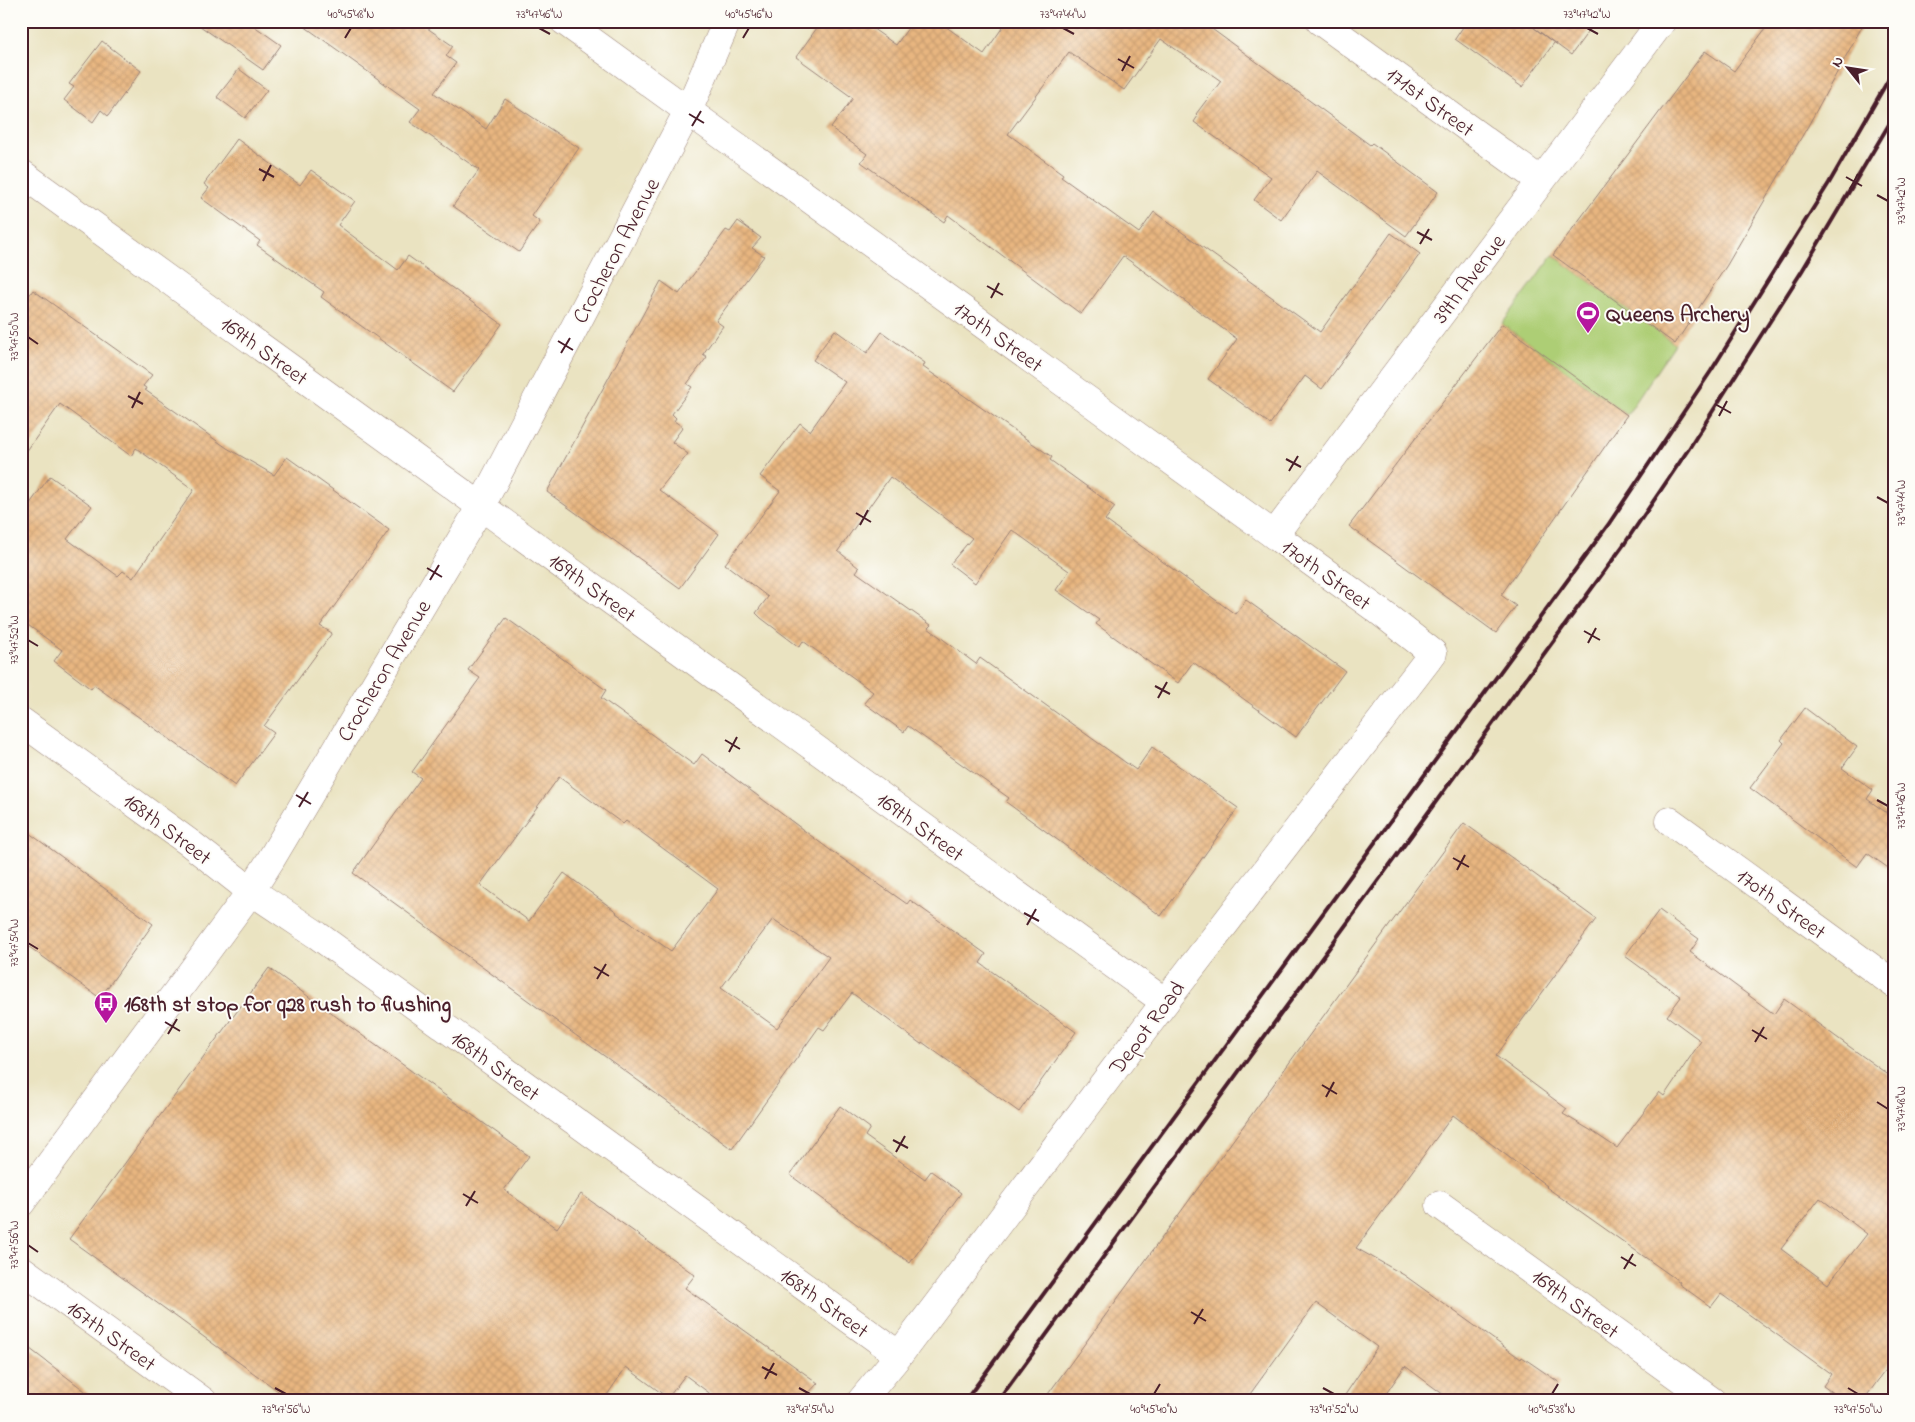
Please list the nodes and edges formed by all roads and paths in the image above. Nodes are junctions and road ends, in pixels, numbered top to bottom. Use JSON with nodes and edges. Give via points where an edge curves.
{"nodes":[{"id":1,"x":564,"y":21,"type":"edge"},
{"id":2,"x":727,"y":21,"type":"edge"},
{"id":3,"x":1320,"y":21,"type":"edge"},
{"id":4,"x":1662,"y":21,"type":"edge"},
{"id":5,"x":688,"y":111,"type":"junction"},
{"id":6,"x":21,"y":173,"type":"edge"},
{"id":7,"x":1541,"y":181,"type":"junction"},
{"id":8,"x":481,"y":506,"type":"junction"},
{"id":9,"x":1274,"y":535,"type":"junction"},
{"id":10,"x":1433,"y":653,"type":"joint"},
{"id":11,"x":21,"y":721,"type":"edge"},
{"id":12,"x":1670,"y":821,"type":"dead end"},
{"id":13,"x":251,"y":892,"type":"junction"},
{"id":14,"x":1894,"y":984,"type":"edge"},
{"id":15,"x":1164,"y":1002,"type":"junction"},
{"id":16,"x":21,"y":1203,"type":"edge"},
{"id":17,"x":1440,"y":1205,"type":"dead end"},
{"id":18,"x":21,"y":1269,"type":"edge"},
{"id":19,"x":899,"y":1355,"type":"junction"},
{"id":20,"x":203,"y":1401,"type":"edge"},
{"id":21,"x":861,"y":1401,"type":"edge"},
{"id":22,"x":1712,"y":1401,"type":"edge"}],
"edges":[{"from":1,"to":5,"type":"street","name":"170th Street"},
{"from":2,"to":5,"type":"street","name":"Crocheron Avenue"},
{"from":3,"to":7,"type":"street","name":"171st Street"},
{"from":4,"to":7,"type":"street","name":"39th Avenue"},
{"from":5,"to":8,"type":"street","name":"Crocheron Avenue"},
{"from":5,"to":9,"type":"street","name":"170th Street"},
{"from":6,"to":8,"type":"street","name":"169th Street"},
{"from":7,"to":9,"type":"street","name":"39th Avenue"},
{"from":8,"to":13,"type":"street","name":"Crocheron Avenue"},
{"from":8,"to":15,"type":"street","name":"169th Street"},
{"from":9,"to":10,"type":"street","name":"170th Street"},
{"from":10,"to":15,"type":"street","name":"Depot Road"},
{"from":11,"to":13,"type":"street","name":"168th Street","via":[[191,844]]},
{"from":12,"to":14,"type":"street","name":"170th Street"},
{"from":13,"to":16,"type":"street","name":"Crocheron Avenue"},
{"from":13,"to":19,"type":"street","name":"168th Street","via":[[316,935]]},
{"from":15,"to":19,"type":"street","name":"Depot Road"},
{"from":17,"to":22,"type":"street","name":"169th Street"},
{"from":18,"to":20,"type":"street","name":"167th Street"},
{"from":19,"to":21,"type":"street","name":"Depot Road"}]}
